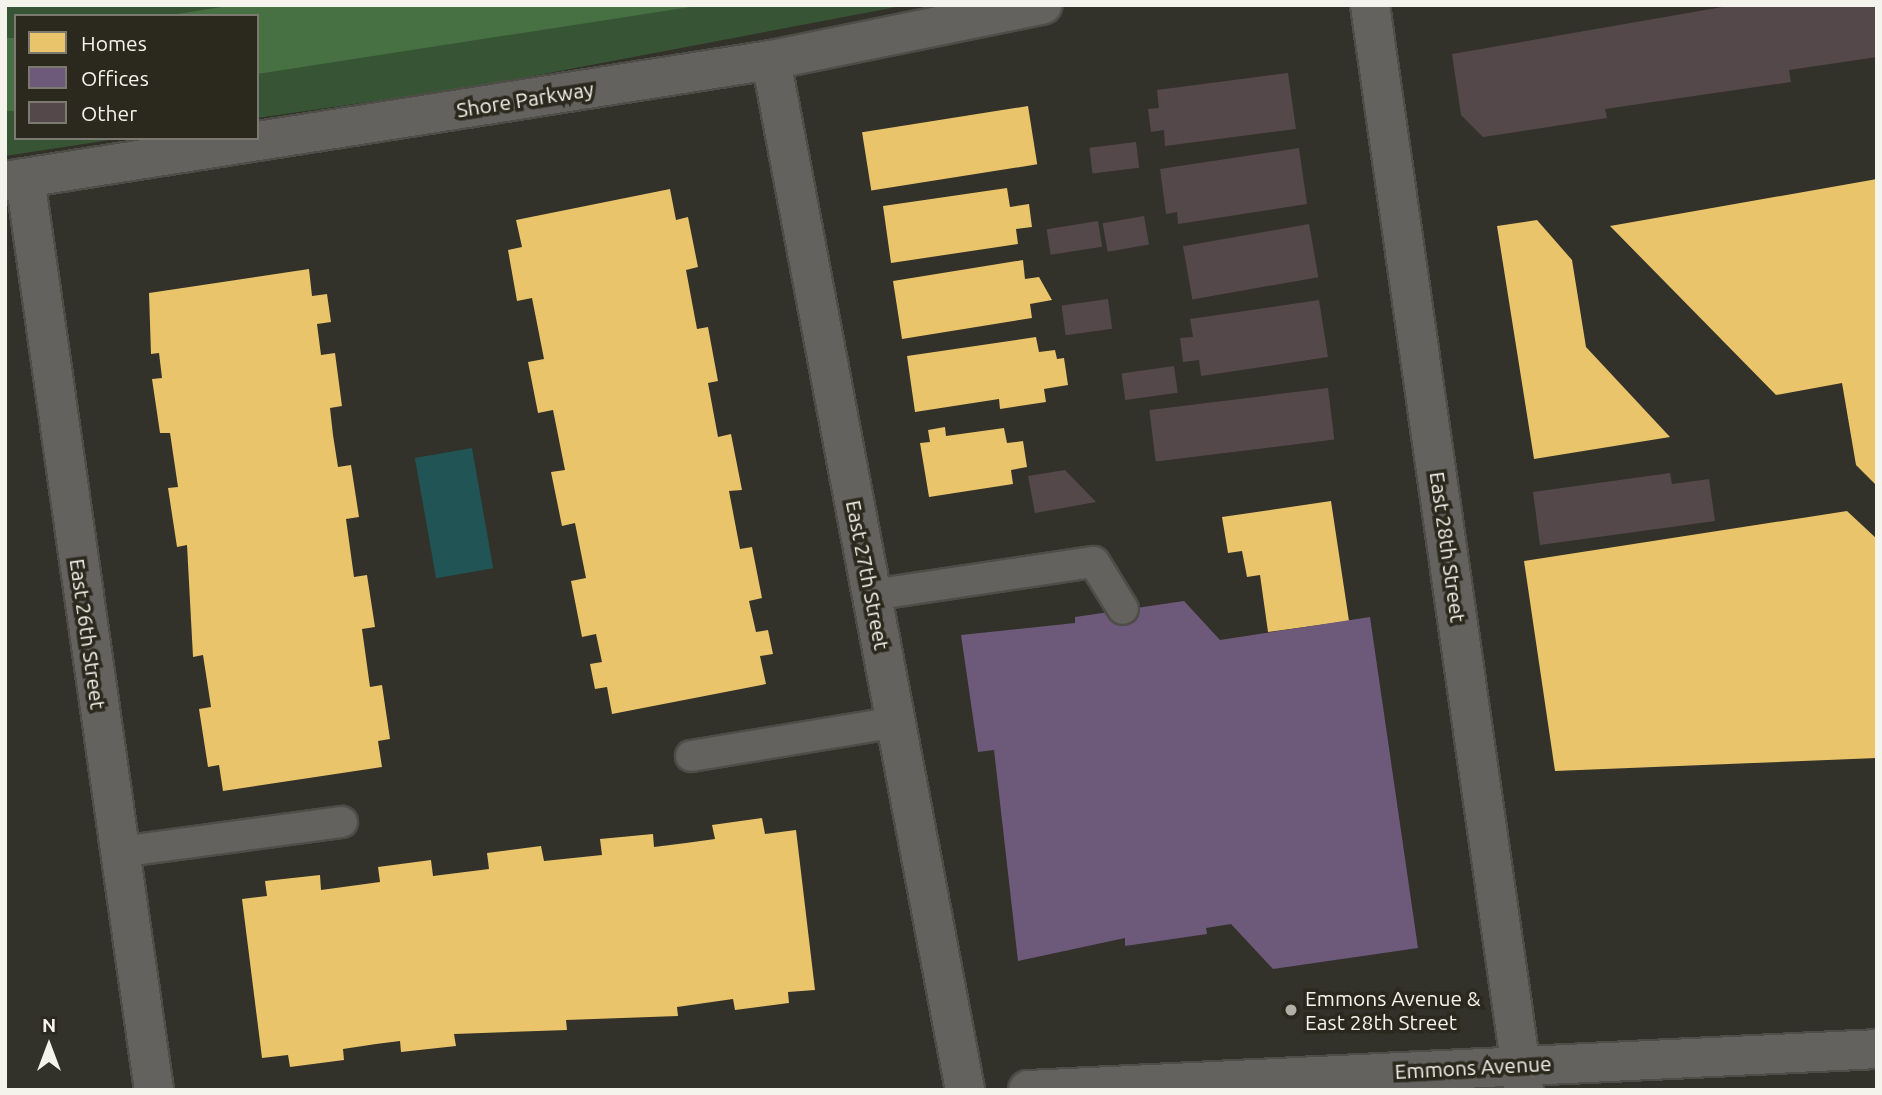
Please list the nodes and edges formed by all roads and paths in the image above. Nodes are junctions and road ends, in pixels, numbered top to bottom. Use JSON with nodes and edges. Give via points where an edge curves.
{"nodes":[{"id":1,"x":1042,"y":5,"type":"edge"},
{"id":2,"x":1370,"y":5,"type":"edge"},
{"id":3,"x":771,"y":60,"type":"junction"},
{"id":4,"x":15,"y":179,"type":"edge"},
{"id":5,"x":872,"y":595,"type":"junction"},
{"id":6,"x":1123,"y":609,"type":"dead end"},
{"id":7,"x":896,"y":722,"type":"junction"},
{"id":8,"x":691,"y":756,"type":"dead end"},
{"id":9,"x":342,"y":822,"type":"dead end"},
{"id":10,"x":120,"y":852,"type":"junction"},
{"id":11,"x":1877,"y":1049,"type":"edge"},
{"id":12,"x":1524,"y":1077,"type":"edge"},
{"id":13,"x":154,"y":1090,"type":"edge"},
{"id":14,"x":965,"y":1090,"type":"edge"},
{"id":15,"x":1028,"y":1090,"type":"edge"}],
"edges":[{"from":1,"to":3,"type":"street","name":"Shore Parkway"},
{"from":2,"to":12,"type":"street","name":"East 28th Street"},
{"from":3,"to":4,"type":"street","name":"Shore Parkway"},
{"from":3,"to":5,"type":"street","name":"East 27th Street"},
{"from":4,"to":10,"type":"street","name":"East 26th Street"},
{"from":5,"to":6,"type":"lane","via":[[1094,562]]},
{"from":5,"to":7,"type":"street","name":"East 27th Street"},
{"from":7,"to":8,"type":"lane"},
{"from":7,"to":14,"type":"street","name":"East 27th Street"},
{"from":9,"to":10,"type":"lane"},
{"from":10,"to":13,"type":"street","name":"East 26th Street"},
{"from":11,"to":12,"type":"street","name":"Emmons Avenue"},
{"from":12,"to":15,"type":"street","name":"Emmons Avenue"}]}
